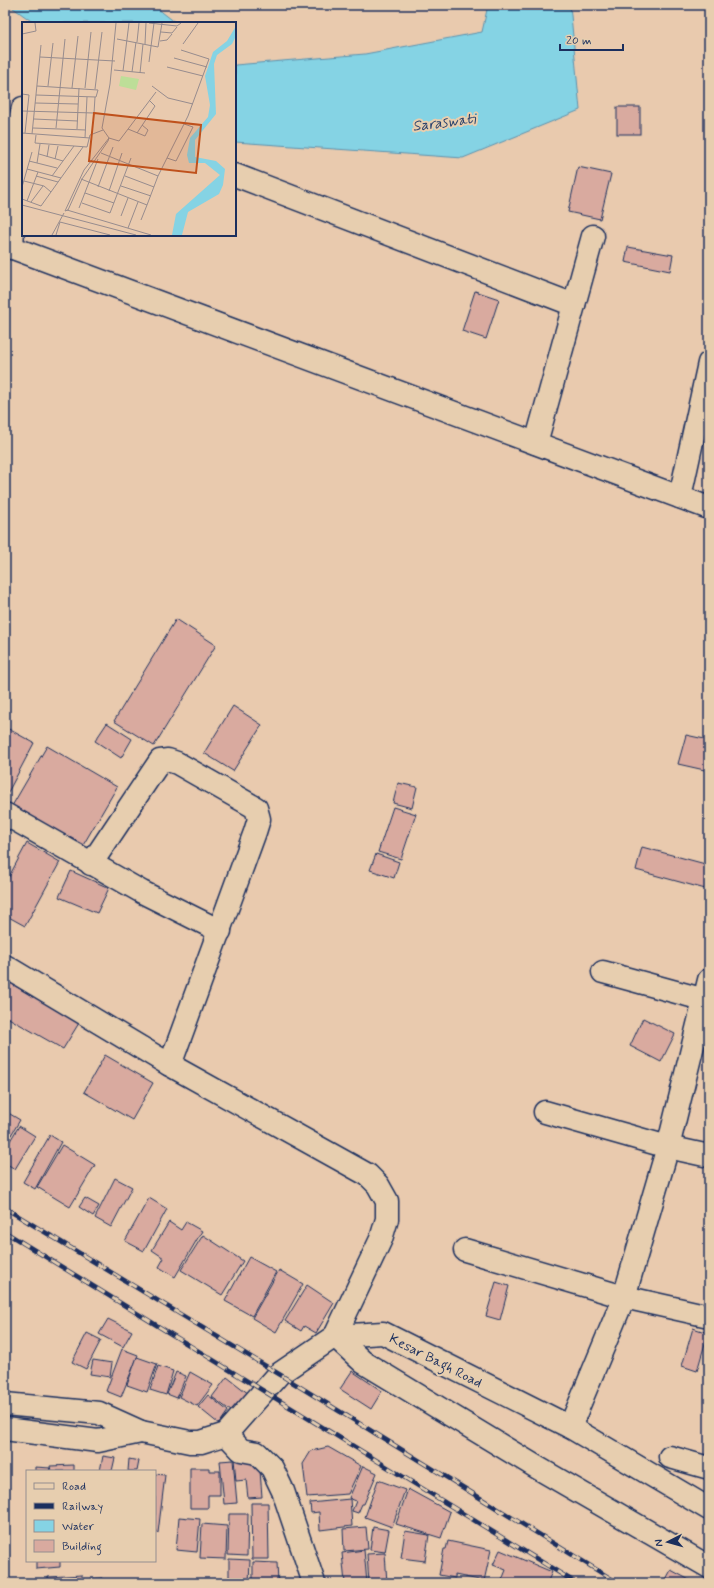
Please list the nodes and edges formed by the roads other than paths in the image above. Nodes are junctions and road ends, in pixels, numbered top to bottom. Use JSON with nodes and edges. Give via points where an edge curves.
{"nodes":[{"id":1,"x":22,"y":112,"type":"edge"},
{"id":2,"x":236,"y":175,"type":"edge"},
{"id":3,"x":593,"y":236,"type":"dead end"},
{"id":4,"x":8,"y":246,"type":"edge"},
{"id":5,"x":574,"y":305,"type":"junction"},
{"id":6,"x":709,"y":363,"type":"edge"},
{"id":7,"x":536,"y":443,"type":"junction"},
{"id":8,"x":680,"y":497,"type":"junction"},
{"id":9,"x":709,"y":508,"type":"edge"},
{"id":10,"x":5,"y":814,"type":"edge"},
{"id":11,"x":91,"y":864,"type":"junction"},
{"id":12,"x":220,"y":931,"type":"junction"},
{"id":13,"x":5,"y":966,"type":"edge"},
{"id":14,"x":603,"y":972,"type":"dead end"},
{"id":15,"x":707,"y":993,"type":"edge"},
{"id":16,"x":170,"y":1065,"type":"junction"},
{"id":17,"x":545,"y":1112,"type":"dead end"},
{"id":18,"x":668,"y":1147,"type":"junction"},
{"id":19,"x":709,"y":1156,"type":"edge"},
{"id":20,"x":465,"y":1250,"type":"dead end"},
{"id":21,"x":624,"y":1297,"type":"junction"},
{"id":22,"x":709,"y":1316,"type":"edge"},
{"id":23,"x":335,"y":1336,"type":"junction"},
{"id":24,"x":5,"y":1404,"type":"edge"},
{"id":25,"x":570,"y":1427,"type":"junction"},
{"id":26,"x":5,"y":1429,"type":"edge"},
{"id":27,"x":141,"y":1432,"type":"junction"},
{"id":28,"x":226,"y":1434,"type":"junction"},
{"id":29,"x":670,"y":1458,"type":"dead end"},
{"id":30,"x":709,"y":1468,"type":"edge"},
{"id":31,"x":709,"y":1509,"type":"edge"},
{"id":32,"x":709,"y":1567,"type":"edge"},
{"id":33,"x":314,"y":1583,"type":"edge"}],
"edges":[{"from":1,"to":4,"type":"street","via":[[18,126]]},
{"from":2,"to":5,"type":"street"},
{"from":3,"to":5,"type":"street"},
{"from":4,"to":7,"type":"street"},
{"from":5,"to":7,"type":"street"},
{"from":6,"to":8,"type":"street"},
{"from":7,"to":8,"type":"street"},
{"from":8,"to":9,"type":"street"},
{"from":10,"to":11,"type":"street"},
{"from":11,"to":12,"type":"street"},
{"from":11,"to":12,"type":"street","via":[[155,766],[160,761],[177,763],[256,808],[259,819]]},
{"from":12,"to":16,"type":"street"},
{"from":13,"to":16,"type":"street"},
{"from":14,"to":15,"type":"street"},
{"from":15,"to":18,"type":"street"},
{"from":16,"to":23,"type":"street","via":[[368,1175],[378,1185],[387,1202],[387,1218],[381,1239]]},
{"from":17,"to":18,"type":"street"},
{"from":18,"to":19,"type":"street"},
{"from":18,"to":21,"type":"street"},
{"from":20,"to":21,"type":"street"},
{"from":21,"to":22,"type":"street"},
{"from":21,"to":25,"type":"street"},
{"from":23,"to":25,"type":"street","name":"Kesar Bagh Road","via":[[383,1333]]},
{"from":23,"to":28,"type":"street","via":[[279,1374]]},
{"from":23,"to":32,"type":"street","via":[[363,1362]]},
{"from":24,"to":27,"type":"street","via":[[98,1413]]},
{"from":25,"to":31,"type":"street","name":"Kesar Bagh Road"},
{"from":26,"to":27,"type":"street","via":[[98,1441]]},
{"from":27,"to":28,"type":"street","via":[[190,1442],[201,1442]]},
{"from":28,"to":33,"type":"street","via":[[241,1450],[257,1453],[272,1468],[283,1491]]},
{"from":29,"to":30,"type":"street"}]}
